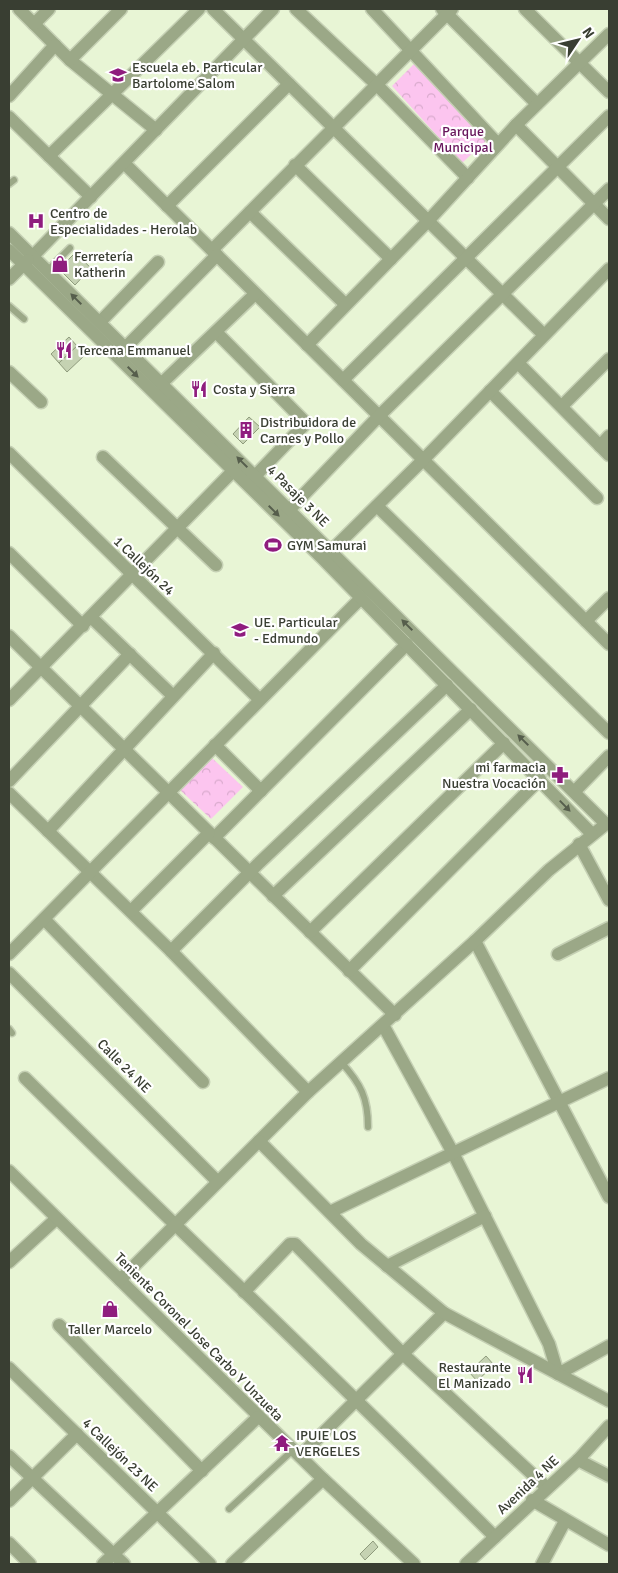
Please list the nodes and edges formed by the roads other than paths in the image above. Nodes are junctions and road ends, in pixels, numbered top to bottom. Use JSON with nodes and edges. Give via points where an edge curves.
{"nodes":[{"id":1,"x":19,"y":9,"type":"edge"},
{"id":2,"x":49,"y":9,"type":"edge"},
{"id":3,"x":121,"y":9,"type":"edge"},
{"id":4,"x":199,"y":9,"type":"edge"},
{"id":5,"x":213,"y":9,"type":"edge"},
{"id":6,"x":272,"y":9,"type":"edge"},
{"id":7,"x":296,"y":9,"type":"edge"},
{"id":8,"x":372,"y":9,"type":"edge"},
{"id":9,"x":524,"y":9,"type":"edge"},
{"id":10,"x":447,"y":10,"type":"edge"},
{"id":11,"x":34,"y":24,"type":"junction"},
{"id":12,"x":609,"y":34,"type":"edge"},
{"id":13,"x":242,"y":38,"type":"junction"},
{"id":14,"x":55,"y":45,"type":"junction"},
{"id":15,"x":412,"y":50,"type":"junction"},
{"id":16,"x":70,"y":60,"type":"junction"},
{"id":17,"x":580,"y":63,"type":"junction"},
{"id":18,"x":289,"y":84,"type":"junction"},
{"id":19,"x":377,"y":86,"type":"junction"},
{"id":20,"x":609,"y":92,"type":"edge"},
{"id":21,"x":112,"y":93,"type":"junction"},
{"id":22,"x":9,"y":96,"type":"edge"},
{"id":23,"x":537,"y":104,"type":"junction"},
{"id":24,"x":609,"y":116,"type":"edge"},
{"id":25,"x":9,"y":117,"type":"edge"},
{"id":26,"x":516,"y":125,"type":"junction"},
{"id":27,"x":333,"y":127,"type":"junction"},
{"id":28,"x":156,"y":130,"type":"junction"},
{"id":29,"x":498,"y":144,"type":"junction"},
{"id":30,"x":49,"y":156,"type":"junction"},
{"id":31,"x":124,"y":163,"type":"junction"},
{"id":32,"x":295,"y":165,"type":"junction"},
{"id":33,"x":559,"y":168,"type":"junction"},
{"id":34,"x":468,"y":178,"type":"junction"},
{"id":35,"x":609,"y":189,"type":"edge"},
{"id":36,"x":91,"y":196,"type":"junction"},
{"id":37,"x":593,"y":204,"type":"junction"},
{"id":38,"x":167,"y":206,"type":"junction"},
{"id":39,"x":250,"y":212,"type":"junction"},
{"id":40,"x":609,"y":219,"type":"edge"},
{"id":41,"x":429,"y":220,"type":"junction"},
{"id":42,"x":9,"y":233,"type":"edge"},
{"id":43,"x":70,"y":248,"type":"dead end"},
{"id":44,"x":9,"y":250,"type":"edge"},
{"id":45,"x":214,"y":253,"type":"junction"},
{"id":46,"x":467,"y":258,"type":"junction"},
{"id":47,"x":391,"y":259,"type":"junction"},
{"id":48,"x":28,"y":260,"type":"junction"},
{"id":49,"x":158,"y":262,"type":"dead end"},
{"id":50,"x":47,"y":271,"type":"junction"},
{"id":51,"x":608,"y":271,"type":"edge"},
{"id":52,"x":9,"y":280,"type":"edge"},
{"id":53,"x":255,"y":294,"type":"junction"},
{"id":54,"x":503,"y":295,"type":"junction"},
{"id":55,"x":345,"y":304,"type":"junction"},
{"id":56,"x":9,"y":306,"type":"edge"},
{"id":57,"x":24,"y":319,"type":"dead end"},
{"id":58,"x":100,"y":322,"type":"junction"},
{"id":59,"x":216,"y":332,"type":"junction"},
{"id":60,"x":544,"y":335,"type":"junction"},
{"id":61,"x":307,"y":345,"type":"junction"},
{"id":62,"x":125,"y":348,"type":"junction"},
{"id":63,"x":609,"y":359,"type":"edge"},
{"id":64,"x":518,"y":363,"type":"junction"},
{"id":65,"x":9,"y":372,"type":"edge"},
{"id":66,"x":342,"y":380,"type":"junction"},
{"id":67,"x":162,"y":383,"type":"junction"},
{"id":68,"x":490,"y":391,"type":"junction"},
{"id":69,"x":41,"y":402,"type":"dead end"},
{"id":70,"x":562,"y":406,"type":"junction"},
{"id":71,"x":379,"y":416,"type":"junction"},
{"id":72,"x":609,"y":436,"type":"edge"},
{"id":73,"x":600,"y":446,"type":"junction"},
{"id":74,"x":9,"y":453,"type":"edge"},
{"id":75,"x":609,"y":455,"type":"edge"},
{"id":76,"x":103,"y":456,"type":"dead end"},
{"id":77,"x":423,"y":460,"type":"junction"},
{"id":78,"x":233,"y":471,"type":"junction"},
{"id":79,"x":256,"y":475,"type":"junction"},
{"id":80,"x":597,"y":498,"type":"dead end"},
{"id":81,"x":377,"y":506,"type":"junction"},
{"id":82,"x":290,"y":509,"type":"junction"},
{"id":83,"x":177,"y":529,"type":"junction"},
{"id":84,"x":332,"y":550,"type":"junction"},
{"id":85,"x":9,"y":553,"type":"edge"},
{"id":86,"x":216,"y":565,"type":"dead end"},
{"id":87,"x":133,"y":576,"type":"junction"},
{"id":88,"x":361,"y":598,"type":"junction"},
{"id":89,"x":609,"y":598,"type":"edge"},
{"id":90,"x":586,"y":621,"type":"junction"},
{"id":91,"x":87,"y":622,"type":"junction"},
{"id":92,"x":9,"y":636,"type":"edge"},
{"id":93,"x":407,"y":644,"type":"junction"},
{"id":94,"x":609,"y":644,"type":"edge"},
{"id":95,"x":214,"y":653,"type":"junction"},
{"id":96,"x":130,"y":654,"type":"junction"},
{"id":97,"x":41,"y":668,"type":"junction"},
{"id":98,"x":447,"y":685,"type":"junction"},
{"id":99,"x":174,"y":696,"type":"junction"},
{"id":100,"x":259,"y":699,"type":"junction"},
{"id":101,"x":9,"y":700,"type":"edge"},
{"id":102,"x":80,"y":706,"type":"junction"},
{"id":103,"x":471,"y":709,"type":"junction"},
{"id":104,"x":609,"y":733,"type":"edge"},
{"id":105,"x":504,"y":743,"type":"junction"},
{"id":106,"x":215,"y":745,"type":"junction"},
{"id":107,"x":124,"y":749,"type":"junction"},
{"id":108,"x":609,"y":756,"type":"edge"},
{"id":109,"x":540,"y":779,"type":"junction"},
{"id":110,"x":9,"y":781,"type":"edge"},
{"id":111,"x":261,"y":791,"type":"junction"},
{"id":112,"x":575,"y":791,"type":"junction"},
{"id":113,"x":9,"y":793,"type":"edge"},
{"id":114,"x":169,"y":793,"type":"junction"},
{"id":115,"x":608,"y":823,"type":"edge"},
{"id":116,"x":48,"y":831,"type":"junction"},
{"id":117,"x":592,"y":834,"type":"junction"},
{"id":118,"x":212,"y":835,"type":"junction"},
{"id":119,"x":579,"y":844,"type":"junction"},
{"id":120,"x":91,"y":872,"type":"junction"},
{"id":121,"x":250,"y":872,"type":"junction"},
{"id":122,"x":273,"y":896,"type":"junction"},
{"id":123,"x":609,"y":900,"type":"edge"},
{"id":124,"x":131,"y":911,"type":"junction"},
{"id":125,"x":44,"y":919,"type":"junction"},
{"id":126,"x":609,"y":928,"type":"edge"},
{"id":127,"x":310,"y":932,"type":"junction"},
{"id":128,"x":476,"y":941,"type":"junction"},
{"id":129,"x":171,"y":951,"type":"junction"},
{"id":130,"x":9,"y":954,"type":"edge"},
{"id":131,"x":558,"y":954,"type":"dead end"},
{"id":132,"x":349,"y":970,"type":"junction"},
{"id":133,"x":9,"y":973,"type":"edge"},
{"id":134,"x":394,"y":1015,"type":"junction"},
{"id":135,"x":383,"y":1026,"type":"junction"},
{"id":136,"x":341,"y":1062,"type":"junction"},
{"id":137,"x":25,"y":1078,"type":"dead end"},
{"id":138,"x":609,"y":1078,"type":"edge"},
{"id":139,"x":203,"y":1082,"type":"dead end"},
{"id":140,"x":308,"y":1092,"type":"junction"},
{"id":141,"x":560,"y":1102,"type":"junction"},
{"id":142,"x":368,"y":1127,"type":"dead end"},
{"id":143,"x":259,"y":1141,"type":"junction"},
{"id":144,"x":453,"y":1153,"type":"junction"},
{"id":145,"x":9,"y":1172,"type":"edge"},
{"id":146,"x":217,"y":1181,"type":"junction"},
{"id":147,"x":609,"y":1197,"type":"edge"},
{"id":148,"x":330,"y":1212,"type":"junction"},
{"id":149,"x":485,"y":1216,"type":"junction"},
{"id":150,"x":56,"y":1219,"type":"junction"},
{"id":151,"x":174,"y":1225,"type":"junction"},
{"id":152,"x":9,"y":1262,"type":"edge"},
{"id":153,"x":387,"y":1266,"type":"junction"},
{"id":154,"x":120,"y":1280,"type":"junction"},
{"id":155,"x":244,"y":1292,"type":"junction"},
{"id":156,"x":444,"y":1314,"type":"junction"},
{"id":157,"x":58,"y":1325,"type":"dead end"},
{"id":158,"x":609,"y":1346,"type":"edge"},
{"id":159,"x":403,"y":1354,"type":"junction"},
{"id":160,"x":9,"y":1368,"type":"edge"},
{"id":161,"x":558,"y":1374,"type":"junction"},
{"id":162,"x":357,"y":1399,"type":"junction"},
{"id":163,"x":609,"y":1401,"type":"edge"},
{"id":164,"x":258,"y":1417,"type":"junction"},
{"id":165,"x":609,"y":1426,"type":"edge"},
{"id":166,"x":77,"y":1434,"type":"junction"},
{"id":167,"x":296,"y":1453,"type":"junction"},
{"id":168,"x":9,"y":1456,"type":"edge"},
{"id":169,"x":578,"y":1460,"type":"junction"},
{"id":170,"x":202,"y":1471,"type":"junction"},
{"id":171,"x":609,"y":1476,"type":"edge"},
{"id":172,"x":32,"y":1478,"type":"junction"},
{"id":173,"x":323,"y":1479,"type":"junction"},
{"id":174,"x":546,"y":1487,"type":"junction"},
{"id":175,"x":532,"y":1500,"type":"junction"},
{"id":176,"x":9,"y":1501,"type":"edge"},
{"id":177,"x":229,"y":1509,"type":"dead end"},
{"id":178,"x":158,"y":1513,"type":"junction"},
{"id":179,"x":565,"y":1521,"type":"junction"},
{"id":180,"x":495,"y":1537,"type":"junction"},
{"id":181,"x":9,"y":1543,"type":"edge"},
{"id":182,"x":609,"y":1545,"type":"edge"},
{"id":183,"x":114,"y":1554,"type":"junction"},
{"id":184,"x":30,"y":1564,"type":"edge"},
{"id":185,"x":103,"y":1564,"type":"edge"},
{"id":186,"x":124,"y":1564,"type":"edge"},
{"id":187,"x":210,"y":1564,"type":"edge"},
{"id":188,"x":232,"y":1564,"type":"edge"},
{"id":189,"x":414,"y":1564,"type":"edge"},
{"id":190,"x":466,"y":1564,"type":"edge"},
{"id":191,"x":542,"y":1564,"type":"edge"}],
"edges":[{"from":1,"to":11,"type":"street"},
{"from":2,"to":11,"type":"street"},
{"from":3,"to":16,"type":"street"},
{"from":4,"to":21,"type":"street"},
{"from":5,"to":13,"type":"street"},
{"from":6,"to":13,"type":"street"},
{"from":7,"to":19,"type":"street"},
{"from":8,"to":15,"type":"street"},
{"from":9,"to":17,"type":"street"},
{"from":10,"to":15,"type":"street"},
{"from":10,"to":23,"type":"street"},
{"from":11,"to":14,"type":"street"},
{"from":12,"to":17,"type":"street"},
{"from":13,"to":18,"type":"street"},
{"from":13,"to":28,"type":"street"},
{"from":14,"to":16,"type":"street"},
{"from":14,"to":22,"type":"street"},
{"from":15,"to":19,"type":"street"},
{"from":15,"to":29,"type":"street"},
{"from":16,"to":21,"type":"street"},
{"from":17,"to":20,"type":"street"},
{"from":17,"to":23,"type":"street"},
{"from":18,"to":27,"type":"street"},
{"from":18,"to":38,"type":"street"},
{"from":19,"to":27,"type":"street"},
{"from":19,"to":34,"type":"street"},
{"from":21,"to":28,"type":"street"},
{"from":21,"to":30,"type":"street"},
{"from":23,"to":26,"type":"street"},
{"from":24,"to":33,"type":"street"},
{"from":25,"to":30,"type":"street"},
{"from":26,"to":29,"type":"street"},
{"from":26,"to":33,"type":"street"},
{"from":27,"to":32,"type":"street"},
{"from":27,"to":41,"type":"street"},
{"from":28,"to":31,"type":"street"},
{"from":29,"to":34,"type":"street"},
{"from":30,"to":36,"type":"street"},
{"from":31,"to":36,"type":"street"},
{"from":31,"to":38,"type":"street"},
{"from":32,"to":39,"type":"street"},
{"from":32,"to":47,"type":"street"},
{"from":33,"to":37,"type":"street"},
{"from":33,"to":46,"type":"street"},
{"from":34,"to":41,"type":"street"},
{"from":35,"to":37,"type":"street"},
{"from":36,"to":48,"type":"street"},
{"from":37,"to":40,"type":"street"},
{"from":37,"to":54,"type":"street"},
{"from":38,"to":45,"type":"street"},
{"from":39,"to":45,"type":"street"},
{"from":39,"to":55,"type":"street"},
{"from":41,"to":46,"type":"street"},
{"from":41,"to":47,"type":"street"},
{"from":42,"to":48,"type":"street","name":"4 Pasaje 3 NE"},
{"from":43,"to":50,"type":"lane"},
{"from":44,"to":48,"type":"street","name":"4 Pasaje 3 NE"},
{"from":45,"to":53,"type":"street"},
{"from":45,"to":62,"type":"street"},
{"from":46,"to":54,"type":"street"},
{"from":46,"to":66,"type":"street"},
{"from":47,"to":55,"type":"street"},
{"from":48,"to":50,"type":"street","name":"4 Pasaje 3 NE"},
{"from":48,"to":52,"type":"street"},
{"from":48,"to":78,"type":"street","name":"4 Pasaje 3 NE","one_way":true},
{"from":49,"to":58,"type":"street"},
{"from":58,"to":50,"type":"street","name":"4 Pasaje 3 NE","one_way":true},
{"from":51,"to":60,"type":"street"},
{"from":53,"to":59,"type":"street"},
{"from":53,"to":61,"type":"street"},
{"from":54,"to":60,"type":"street"},
{"from":54,"to":71,"type":"street"},
{"from":55,"to":61,"type":"street"},
{"from":56,"to":57,"type":"lane"},
{"from":58,"to":62,"type":"street","name":"4 Pasaje 3 NE"},
{"from":59,"to":67,"type":"street"},
{"from":59,"to":79,"type":"street","via":[[306,423]]},
{"from":60,"to":64,"type":"street"},
{"from":61,"to":66,"type":"street"},
{"from":62,"to":67,"type":"street","name":"4 Pasaje 3 NE"},
{"from":63,"to":70,"type":"street"},
{"from":64,"to":68,"type":"street"},
{"from":64,"to":70,"type":"street"},
{"from":65,"to":69,"type":"street"},
{"from":66,"to":71,"type":"street"},
{"from":79,"to":67,"type":"street","name":"4 Pasaje 3 NE","one_way":true},
{"from":68,"to":77,"type":"street"},
{"from":68,"to":80,"type":"street"},
{"from":70,"to":73,"type":"street"},
{"from":71,"to":77,"type":"street"},
{"from":71,"to":82,"type":"street"},
{"from":72,"to":73,"type":"street"},
{"from":73,"to":75,"type":"street"},
{"from":74,"to":87,"type":"street","name":"1 Callejón 24"},
{"from":76,"to":83,"type":"street"},
{"from":77,"to":81,"type":"street"},
{"from":77,"to":90,"type":"street"},
{"from":78,"to":83,"type":"street"},
{"from":78,"to":88,"type":"street","name":"4 Pasaje 3 NE","one_way":true},
{"from":79,"to":82,"type":"street","name":"4 Pasaje 3 NE"},
{"from":81,"to":84,"type":"street"},
{"from":81,"to":104,"type":"street"},
{"from":82,"to":84,"type":"street","name":"4 Pasaje 3 NE"},
{"from":83,"to":86,"type":"street"},
{"from":83,"to":87,"type":"street"},
{"from":112,"to":84,"type":"street","name":"4 Pasaje 3 NE","one_way":true},
{"from":85,"to":91,"type":"street"},
{"from":87,"to":91,"type":"street"},
{"from":87,"to":95,"type":"street","name":"1 Callejón 24"},
{"from":88,"to":93,"type":"street","name":"4 Pasaje 3 NE"},
{"from":88,"to":100,"type":"street"},
{"from":89,"to":90,"type":"street"},
{"from":90,"to":94,"type":"street"},
{"from":91,"to":96,"type":"street"},
{"from":91,"to":97,"type":"street"},
{"from":92,"to":97,"type":"street"},
{"from":93,"to":98,"type":"street","name":"4 Pasaje 3 NE"},
{"from":93,"to":111,"type":"street"},
{"from":95,"to":99,"type":"street"},
{"from":95,"to":100,"type":"street","name":"1 Callejón 24"},
{"from":96,"to":99,"type":"street"},
{"from":96,"to":102,"type":"street"},
{"from":97,"to":101,"type":"street"},
{"from":97,"to":102,"type":"street"},
{"from":98,"to":103,"type":"street","name":"4 Pasaje 3 NE"},
{"from":98,"to":121,"type":"street"},
{"from":99,"to":107,"type":"street"},
{"from":100,"to":106,"type":"street"},
{"from":102,"to":107,"type":"street"},
{"from":102,"to":110,"type":"street"},
{"from":103,"to":105,"type":"street","name":"4 Pasaje 3 NE"},
{"from":103,"to":122,"type":"street"},
{"from":105,"to":109,"type":"street","name":"4 Pasaje 3 NE"},
{"from":105,"to":127,"type":"street"},
{"from":106,"to":111,"type":"street"},
{"from":106,"to":114,"type":"street"},
{"from":107,"to":114,"type":"street"},
{"from":107,"to":116,"type":"street"},
{"from":108,"to":112,"type":"street"},
{"from":109,"to":117,"type":"street","name":"4 Pasaje 3 NE","one_way":true},
{"from":109,"to":132,"type":"street"},
{"from":111,"to":118,"type":"street"},
{"from":112,"to":115,"type":"street","name":"4 Pasaje 3 NE"},
{"from":113,"to":116,"type":"street"},
{"from":114,"to":118,"type":"street"},
{"from":114,"to":120,"type":"street"},
{"from":115,"to":117,"type":"street"},
{"from":116,"to":120,"type":"street"},
{"from":117,"to":119,"type":"street"},
{"from":118,"to":121,"type":"street"},
{"from":118,"to":124,"type":"street"},
{"from":119,"to":123,"type":"street"},
{"from":119,"to":128,"type":"street"},
{"from":120,"to":124,"type":"street"},
{"from":120,"to":125,"type":"street"},
{"from":121,"to":122,"type":"street"},
{"from":121,"to":129,"type":"street"},
{"from":122,"to":127,"type":"street"},
{"from":124,"to":129,"type":"street"},
{"from":125,"to":130,"type":"street"},
{"from":125,"to":139,"type":"street"},
{"from":126,"to":131,"type":"street"},
{"from":127,"to":132,"type":"street"},
{"from":128,"to":134,"type":"street"},
{"from":128,"to":141,"type":"street"},
{"from":129,"to":140,"type":"street"},
{"from":132,"to":134,"type":"street"},
{"from":133,"to":146,"type":"street","name":"Calle 24 NE"},
{"from":134,"to":135,"type":"street"},
{"from":135,"to":136,"type":"street"},
{"from":135,"to":144,"type":"street"},
{"from":136,"to":140,"type":"street"},
{"from":136,"to":142,"type":"lane","via":[[363,1091],[368,1108]]},
{"from":137,"to":151,"type":"street"},
{"from":138,"to":141,"type":"street"},
{"from":140,"to":143,"type":"street"},
{"from":141,"to":144,"type":"street"},
{"from":141,"to":147,"type":"street"},
{"from":143,"to":146,"type":"street"},
{"from":143,"to":148,"type":"street"},
{"from":144,"to":148,"type":"street"},
{"from":144,"to":149,"type":"street"},
{"from":145,"to":150,"type":"street","name":"Teniente Coronel Jose Carbo Y Unzueta"},
{"from":146,"to":151,"type":"street"},
{"from":148,"to":153,"type":"street"},
{"from":149,"to":153,"type":"street"},
{"from":149,"to":161,"type":"street","via":[[549,1344]]},
{"from":150,"to":152,"type":"street"},
{"from":150,"to":154,"type":"street","name":"Teniente Coronel Jose Carbo Y Unzueta"},
{"from":151,"to":154,"type":"street"},
{"from":151,"to":155,"type":"street"},
{"from":153,"to":156,"type":"street"},
{"from":154,"to":164,"type":"street","name":"Teniente Coronel Jose Carbo Y Unzueta"},
{"from":155,"to":159,"type":"street","via":[[290,1244],[295,1244]]},
{"from":155,"to":162,"type":"street"},
{"from":156,"to":159,"type":"street"},
{"from":156,"to":161,"type":"street"},
{"from":157,"to":170,"type":"street"},
{"from":158,"to":161,"type":"street"},
{"from":159,"to":162,"type":"street"},
{"from":159,"to":174,"type":"street"},
{"from":160,"to":166,"type":"street","name":"4 Callejón 23 NE"},
{"from":161,"to":163,"type":"street"},
{"from":162,"to":167,"type":"street"},
{"from":162,"to":180,"type":"street"},
{"from":164,"to":167,"type":"street","name":"Teniente Coronel Jose Carbo Y Unzueta"},
{"from":164,"to":170,"type":"street"},
{"from":165,"to":169,"type":"street","name":"Avenida 4 NE"},
{"from":166,"to":172,"type":"street"},
{"from":166,"to":178,"type":"street","name":"4 Callejón 23 NE"},
{"from":167,"to":173,"type":"street","name":"Teniente Coronel Jose Carbo Y Unzueta"},
{"from":167,"to":177,"type":"lane"},
{"from":168,"to":172,"type":"street"},
{"from":169,"to":171,"type":"street"},
{"from":169,"to":174,"type":"street","name":"Avenida 4 NE"},
{"from":170,"to":178,"type":"street"},
{"from":172,"to":176,"type":"street"},
{"from":172,"to":183,"type":"street"},
{"from":173,"to":188,"type":"street"},
{"from":173,"to":189,"type":"street","name":"Teniente Coronel Jose Carbo Y Unzueta"},
{"from":174,"to":175,"type":"street","name":"Avenida 4 NE"},
{"from":175,"to":179,"type":"street"},
{"from":175,"to":180,"type":"street","name":"Avenida 4 NE"},
{"from":178,"to":183,"type":"street"},
{"from":178,"to":187,"type":"street","name":"4 Callejón 23 NE"},
{"from":179,"to":182,"type":"street"},
{"from":179,"to":191,"type":"street"},
{"from":180,"to":190,"type":"street","name":"Avenida 4 NE"},
{"from":181,"to":184,"type":"street"},
{"from":183,"to":185,"type":"street"},
{"from":183,"to":186,"type":"street"}]}
